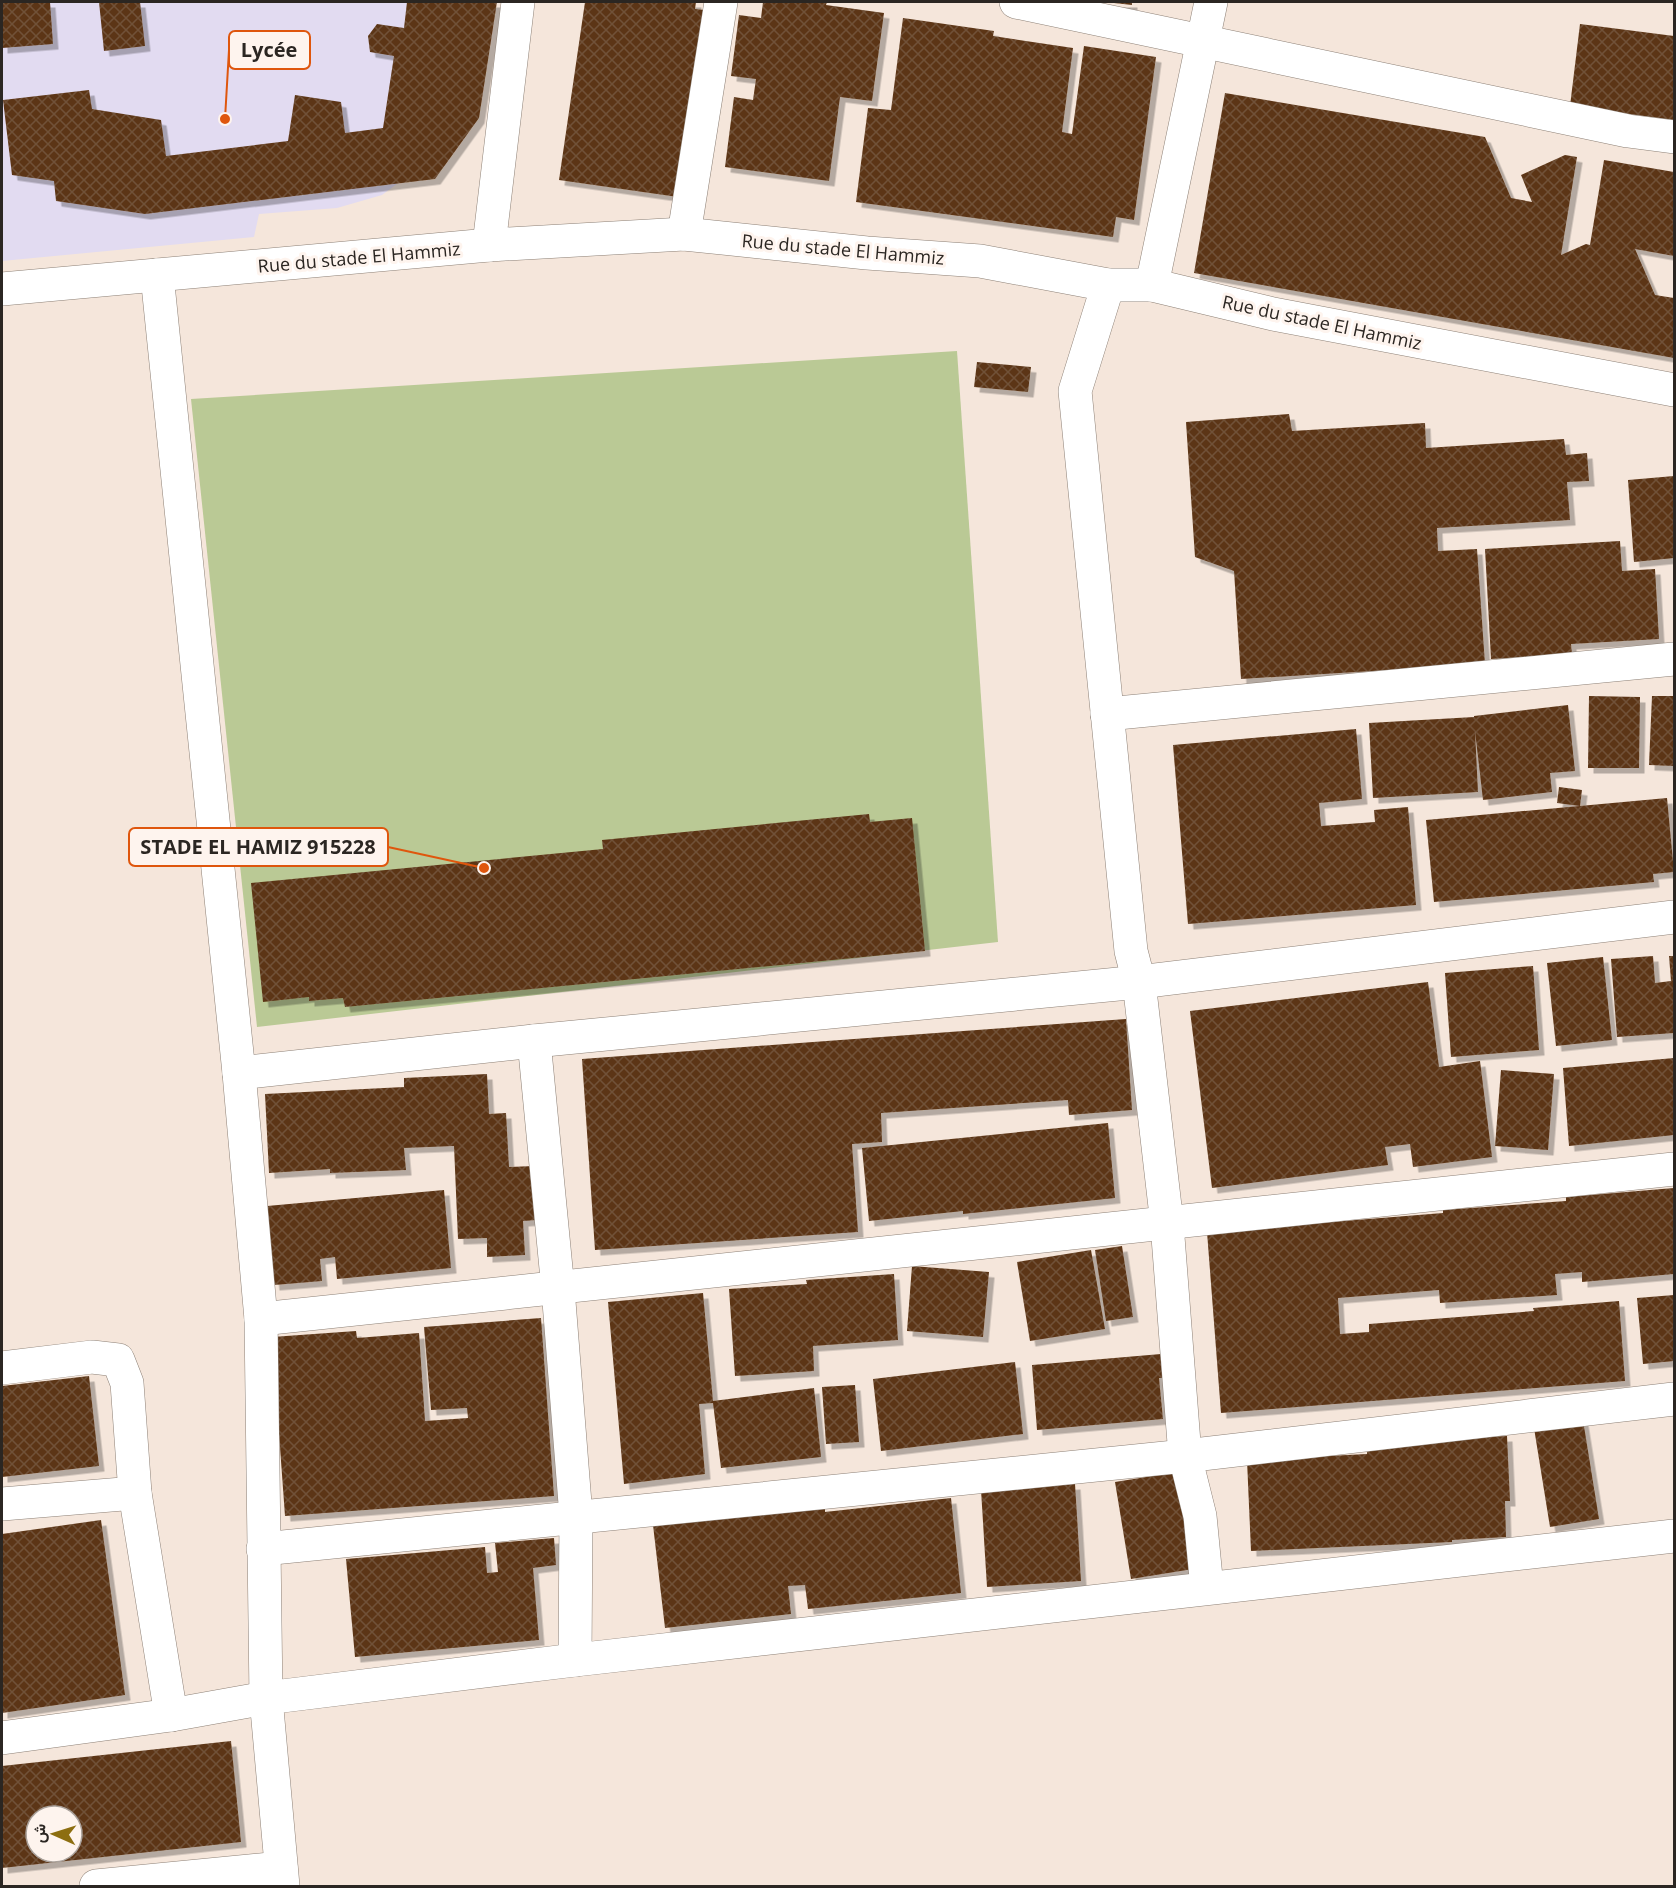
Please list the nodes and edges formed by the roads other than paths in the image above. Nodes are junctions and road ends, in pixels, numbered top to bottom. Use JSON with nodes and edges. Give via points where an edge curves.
{"nodes":[{"id":1,"x":518,"y":2,"type":"edge"},
{"id":2,"x":721,"y":2,"type":"edge"},
{"id":3,"x":1016,"y":2,"type":"edge"},
{"id":4,"x":1211,"y":2,"type":"edge"},
{"id":5,"x":1203,"y":41,"type":"junction"},
{"id":6,"x":1674,"y":138,"type":"edge"},
{"id":7,"x":684,"y":234,"type":"junction"},
{"id":8,"x":489,"y":245,"type":"junction"},
{"id":9,"x":157,"y":275,"type":"junction"},
{"id":10,"x":1108,"y":285,"type":"junction"},
{"id":11,"x":1152,"y":285,"type":"junction"},
{"id":12,"x":2,"y":289,"type":"edge"},
{"id":13,"x":1674,"y":390,"type":"edge"},
{"id":14,"x":1674,"y":659,"type":"edge"},
{"id":15,"x":1107,"y":714,"type":"junction"},
{"id":16,"x":1674,"y":917,"type":"edge"},
{"id":17,"x":1139,"y":981,"type":"junction"},
{"id":18,"x":534,"y":1041,"type":"junction"},
{"id":19,"x":239,"y":1073,"type":"junction"},
{"id":20,"x":1674,"y":1169,"type":"edge"},
{"id":21,"x":1167,"y":1224,"type":"junction"},
{"id":22,"x":558,"y":1289,"type":"junction"},
{"id":23,"x":261,"y":1318,"type":"junction"},
{"id":24,"x":2,"y":1368,"type":"edge"},
{"id":25,"x":1674,"y":1400,"type":"edge"},
{"id":26,"x":1185,"y":1456,"type":"junction"},
{"id":27,"x":135,"y":1493,"type":"junction"},
{"id":28,"x":2,"y":1504,"type":"edge"},
{"id":29,"x":576,"y":1516,"type":"junction"},
{"id":30,"x":1674,"y":1536,"type":"edge"},
{"id":31,"x":263,"y":1549,"type":"junction"},
{"id":32,"x":1207,"y":1588,"type":"junction"},
{"id":33,"x":575,"y":1660,"type":"junction"},
{"id":34,"x":266,"y":1698,"type":"junction"},
{"id":35,"x":171,"y":1715,"type":"junction"},
{"id":36,"x":2,"y":1738,"type":"edge"},
{"id":37,"x":282,"y":1877,"type":"edge"},
{"id":38,"x":96,"y":1887,"type":"edge"}],
"edges":[{"from":1,"to":8,"type":"street"},
{"from":2,"to":7,"type":"street"},
{"from":3,"to":5,"type":"street"},
{"from":4,"to":5,"type":"street"},
{"from":5,"to":6,"type":"street"},
{"from":5,"to":11,"type":"street"},
{"from":7,"to":8,"type":"street","name":"Rue du stade El Hammiz"},
{"from":7,"to":10,"type":"street","name":"Rue du stade El Hammiz","via":[[980,261]]},
{"from":8,"to":9,"type":"street","name":"Rue du stade El Hammiz"},
{"from":9,"to":12,"type":"street","name":"Rue du stade El Hammiz"},
{"from":9,"to":19,"type":"street"},
{"from":10,"to":11,"type":"street","name":"Rue du stade El Hammiz"},
{"from":10,"to":15,"type":"street","via":[[1075,391]]},
{"from":11,"to":13,"type":"street","name":"Rue du stade El Hammiz","via":[[1273,314]]},
{"from":14,"to":15,"type":"street"},
{"from":15,"to":17,"type":"street","via":[[1131,951]]},
{"from":16,"to":17,"type":"street"},
{"from":17,"to":18,"type":"street"},
{"from":17,"to":21,"type":"street"},
{"from":18,"to":19,"type":"street"},
{"from":18,"to":22,"type":"street"},
{"from":19,"to":23,"type":"street"},
{"from":20,"to":21,"type":"street"},
{"from":21,"to":22,"type":"street"},
{"from":21,"to":26,"type":"street"},
{"from":22,"to":23,"type":"street"},
{"from":22,"to":29,"type":"street"},
{"from":23,"to":31,"type":"street"},
{"from":24,"to":27,"type":"street","via":[[92,1357],[118,1360],[127,1383]]},
{"from":25,"to":26,"type":"street"},
{"from":26,"to":29,"type":"street"},
{"from":26,"to":32,"type":"street","via":[[1200,1516]]},
{"from":27,"to":28,"type":"street"},
{"from":27,"to":35,"type":"street"},
{"from":29,"to":31,"type":"street"},
{"from":29,"to":33,"type":"street"},
{"from":30,"to":32,"type":"street"},
{"from":31,"to":34,"type":"street"},
{"from":32,"to":33,"type":"street"},
{"from":33,"to":34,"type":"street"},
{"from":34,"to":35,"type":"street"},
{"from":34,"to":37,"type":"street"},
{"from":35,"to":36,"type":"street"},
{"from":37,"to":38,"type":"street"}]}
